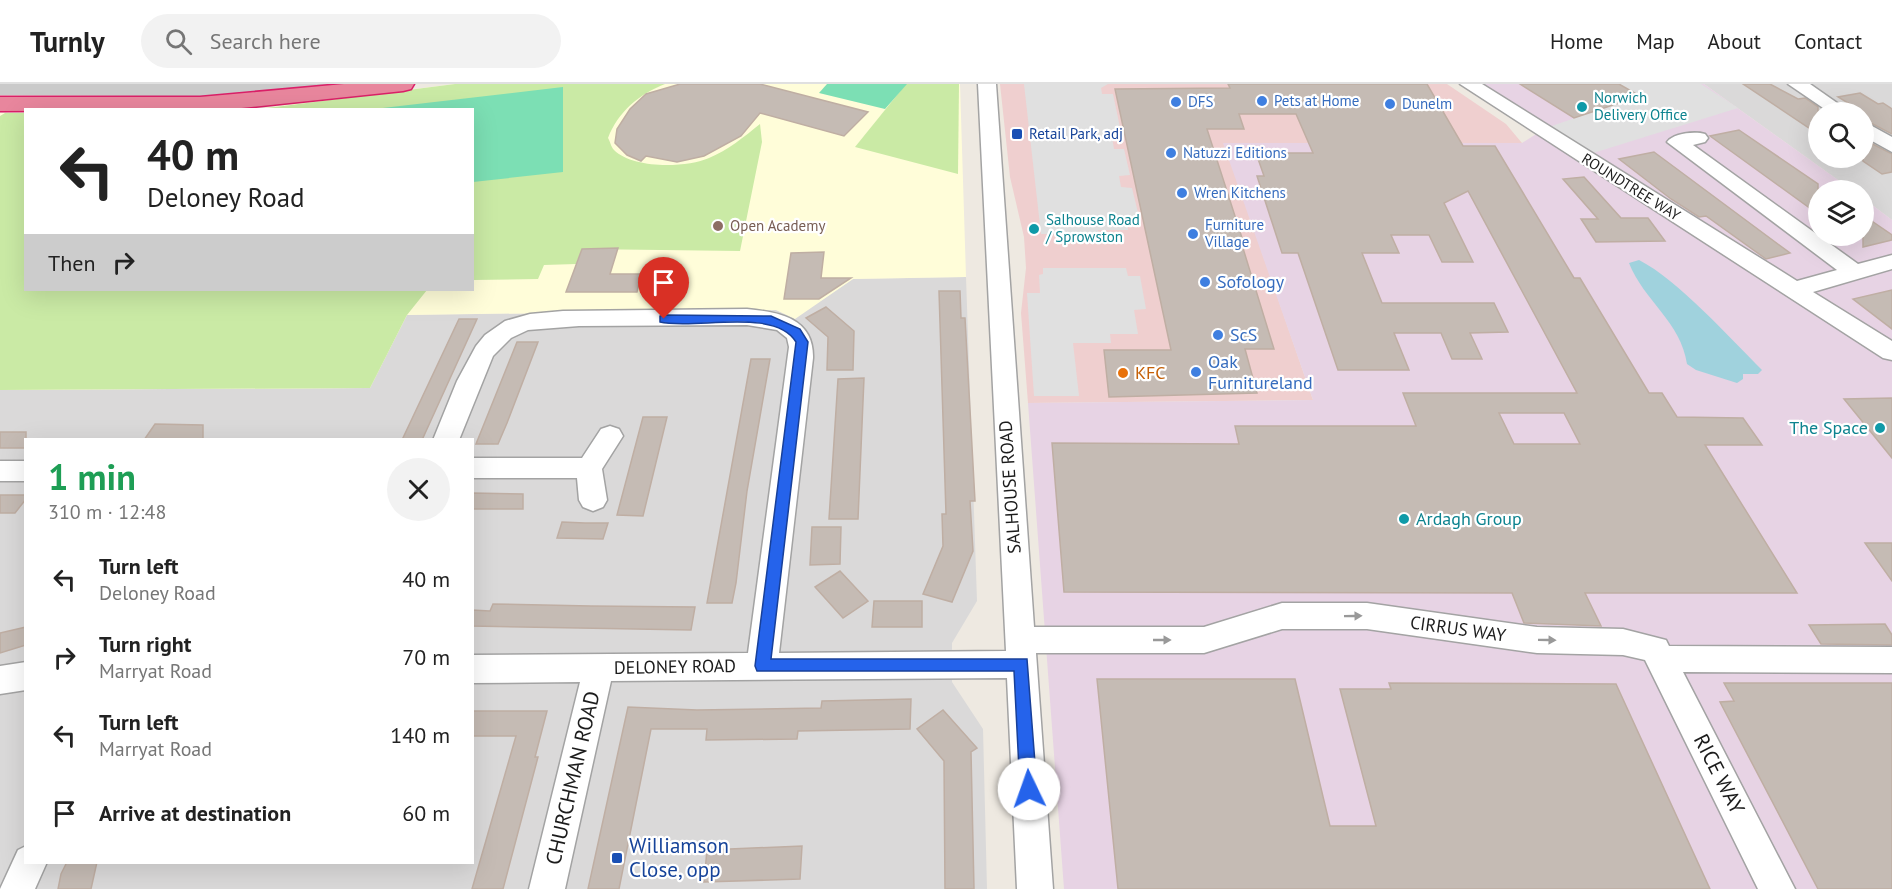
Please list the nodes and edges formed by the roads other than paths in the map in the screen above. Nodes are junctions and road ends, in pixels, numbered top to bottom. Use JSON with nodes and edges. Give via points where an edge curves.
{"nodes":[{"id":1,"x":403,"y":84,"type":"edge"},
{"id":2,"x":987,"y":84,"type":"edge"},
{"id":3,"x":1469,"y":84,"type":"edge"},
{"id":4,"x":1797,"y":84,"type":"edge"},
{"id":5,"x":1825,"y":102,"type":"edge"},
{"id":6,"x":0,"y":104,"type":"edge"},
{"id":7,"x":1874,"y":134,"type":"edge"},
{"id":8,"x":1698,"y":138,"type":"dead end"},
{"id":9,"x":1892,"y":146,"type":"edge"},
{"id":10,"x":1892,"y":261,"type":"edge"},
{"id":11,"x":1853,"y":271,"type":"junction"},
{"id":12,"x":1793,"y":290,"type":"junction"},
{"id":13,"x":1892,"y":352,"type":"edge"},
{"id":14,"x":610,"y":436,"type":"dead end"},
{"id":15,"x":447,"y":438,"type":"edge"},
{"id":16,"x":474,"y":468,"type":"edge"},
{"id":17,"x":589,"y":468,"type":"junction"},
{"id":18,"x":0,"y":471,"type":"edge"},
{"id":19,"x":24,"y":471,"type":"edge"},
{"id":20,"x":593,"y":500,"type":"dead end"},
{"id":21,"x":1021,"y":652,"type":"junction"},
{"id":22,"x":1661,"y":659,"type":"junction"},
{"id":23,"x":1892,"y":660,"type":"edge"},
{"id":24,"x":762,"y":666,"type":"junction"},
{"id":25,"x":599,"y":668,"type":"junction"},
{"id":26,"x":474,"y":669,"type":"edge"},
{"id":27,"x":24,"y":676,"type":"edge"},
{"id":28,"x":0,"y":680,"type":"edge"},
{"id":29,"x":29,"y":864,"type":"edge"},
{"id":30,"x":15,"y":889,"type":"edge"},
{"id":31,"x":547,"y":889,"type":"edge"},
{"id":32,"x":1035,"y":889,"type":"edge"},
{"id":33,"x":1776,"y":889,"type":"edge"}],
"edges":[{"from":1,"to":6,"type":"highway","via":[[211,103]]},
{"from":2,"to":21,"type":"street","name":"SALHOUSE ROAD"},
{"from":3,"to":12,"type":"street","name":"ROUNDTREE WAY"},
{"from":4,"to":5,"type":"street"},
{"from":7,"to":9,"type":"street"},
{"from":8,"to":11,"type":"street","via":[[1667,144]]},
{"from":10,"to":11,"type":"street"},
{"from":11,"to":12,"type":"street"},
{"from":12,"to":13,"type":"street","name":"ROUNDTREE WAY"},
{"from":14,"to":17,"type":"street"},
{"from":15,"to":24,"type":"street","via":[[485,349],[517,325],[547,320],[748,319],[771,320],[791,328],[802,342],[801,358]]},
{"from":16,"to":17,"type":"street"},
{"from":17,"to":20,"type":"street"},
{"from":18,"to":19,"type":"street"},
{"from":21,"to":22,"type":"street","name":"CIRRUS WAY","one_way":true,"via":[[1204,640],[1282,616],[1367,616],[1537,640],[1623,642],[1655,649]]},
{"from":21,"to":24,"type":"street","name":"DELONEY ROAD"},
{"from":21,"to":32,"type":"street","name":"SALHOUSE ROAD"},
{"from":22,"to":23,"type":"street","name":"CIRRUS WAY"},
{"from":22,"to":33,"type":"street","name":"RICE WAY"},
{"from":24,"to":25,"type":"street","name":"DELONEY ROAD"},
{"from":25,"to":26,"type":"street","name":"DELONEY ROAD"},
{"from":25,"to":31,"type":"street","name":"CHURCHMAN ROAD"},
{"from":27,"to":28,"type":"street"},
{"from":29,"to":30,"type":"street"}]}
